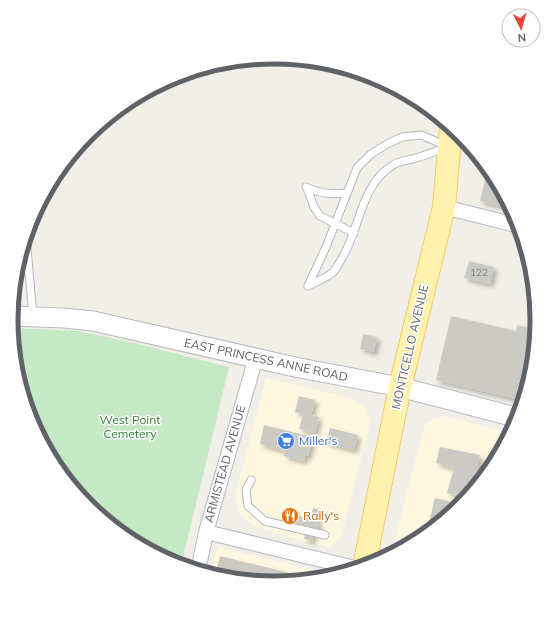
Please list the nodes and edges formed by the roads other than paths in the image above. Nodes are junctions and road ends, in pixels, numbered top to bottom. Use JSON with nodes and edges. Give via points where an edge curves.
{"nodes":[{"id":1,"x":450,"y":136,"type":"edge"},
{"id":2,"x":347,"y":193,"type":"junction"},
{"id":3,"x":444,"y":207,"type":"junction"},
{"id":4,"x":335,"y":223,"type":"junction"},
{"id":5,"x":512,"y":224,"type":"edge"},
{"id":6,"x":354,"y":233,"type":"junction"},
{"id":7,"x":27,"y":253,"type":"edge"},
{"id":8,"x":24,"y":267,"type":"edge"},
{"id":9,"x":29,"y":272,"type":"junction"},
{"id":10,"x":18,"y":316,"type":"edge"},
{"id":11,"x":33,"y":317,"type":"junction"},
{"id":12,"x":256,"y":357,"type":"junction"},
{"id":13,"x":400,"y":387,"type":"junction"},
{"id":14,"x":512,"y":416,"type":"edge"},
{"id":15,"x":251,"y":480,"type":"dead end"},
{"id":16,"x":206,"y":532,"type":"junction"},
{"id":17,"x":326,"y":535,"type":"dead end"},
{"id":18,"x":365,"y":560,"type":"edge"},
{"id":19,"x":199,"y":565,"type":"edge"},
{"id":20,"x":347,"y":566,"type":"edge"}],
"edges":[{"from":1,"to":2,"type":"lane","via":[[402,137],[387,144],[371,154],[357,168]]},
{"from":1,"to":3,"type":"main road","name":"MONTICELLO AVENUE"},
{"from":1,"to":6,"type":"lane","via":[[415,159],[402,160],[381,173],[372,184]]},
{"from":2,"to":4,"type":"lane"},
{"from":2,"to":4,"type":"lane","via":[[331,195],[306,188],[320,216]]},
{"from":3,"to":5,"type":"street"},
{"from":3,"to":13,"type":"main road","name":"MONTICELLO AVENUE"},
{"from":4,"to":6,"type":"lane"},
{"from":4,"to":6,"type":"lane","via":[[308,286],[332,273]]},
{"from":7,"to":9,"type":"lane"},
{"from":8,"to":9,"type":"lane"},
{"from":9,"to":11,"type":"lane"},
{"from":10,"to":11,"type":"main road","name":"EAST PRINCESS ANNE ROAD"},
{"from":11,"to":12,"type":"main road","name":"EAST PRINCESS ANNE ROAD","via":[[93,321]]},
{"from":12,"to":13,"type":"main road","name":"EAST PRINCESS ANNE ROAD"},
{"from":12,"to":16,"type":"street","name":"ARMISTEAD AVENUE"},
{"from":13,"to":14,"type":"main road","name":"EAST PRINCESS ANNE ROAD"},
{"from":13,"to":18,"type":"main road","name":"MONTICELLO AVENUE"},
{"from":15,"to":17,"type":"lane","via":[[246,490],[248,506],[264,521]]},
{"from":16,"to":19,"type":"street","name":"ARMISTEAD AVENUE"},
{"from":16,"to":20,"type":"street"}]}
